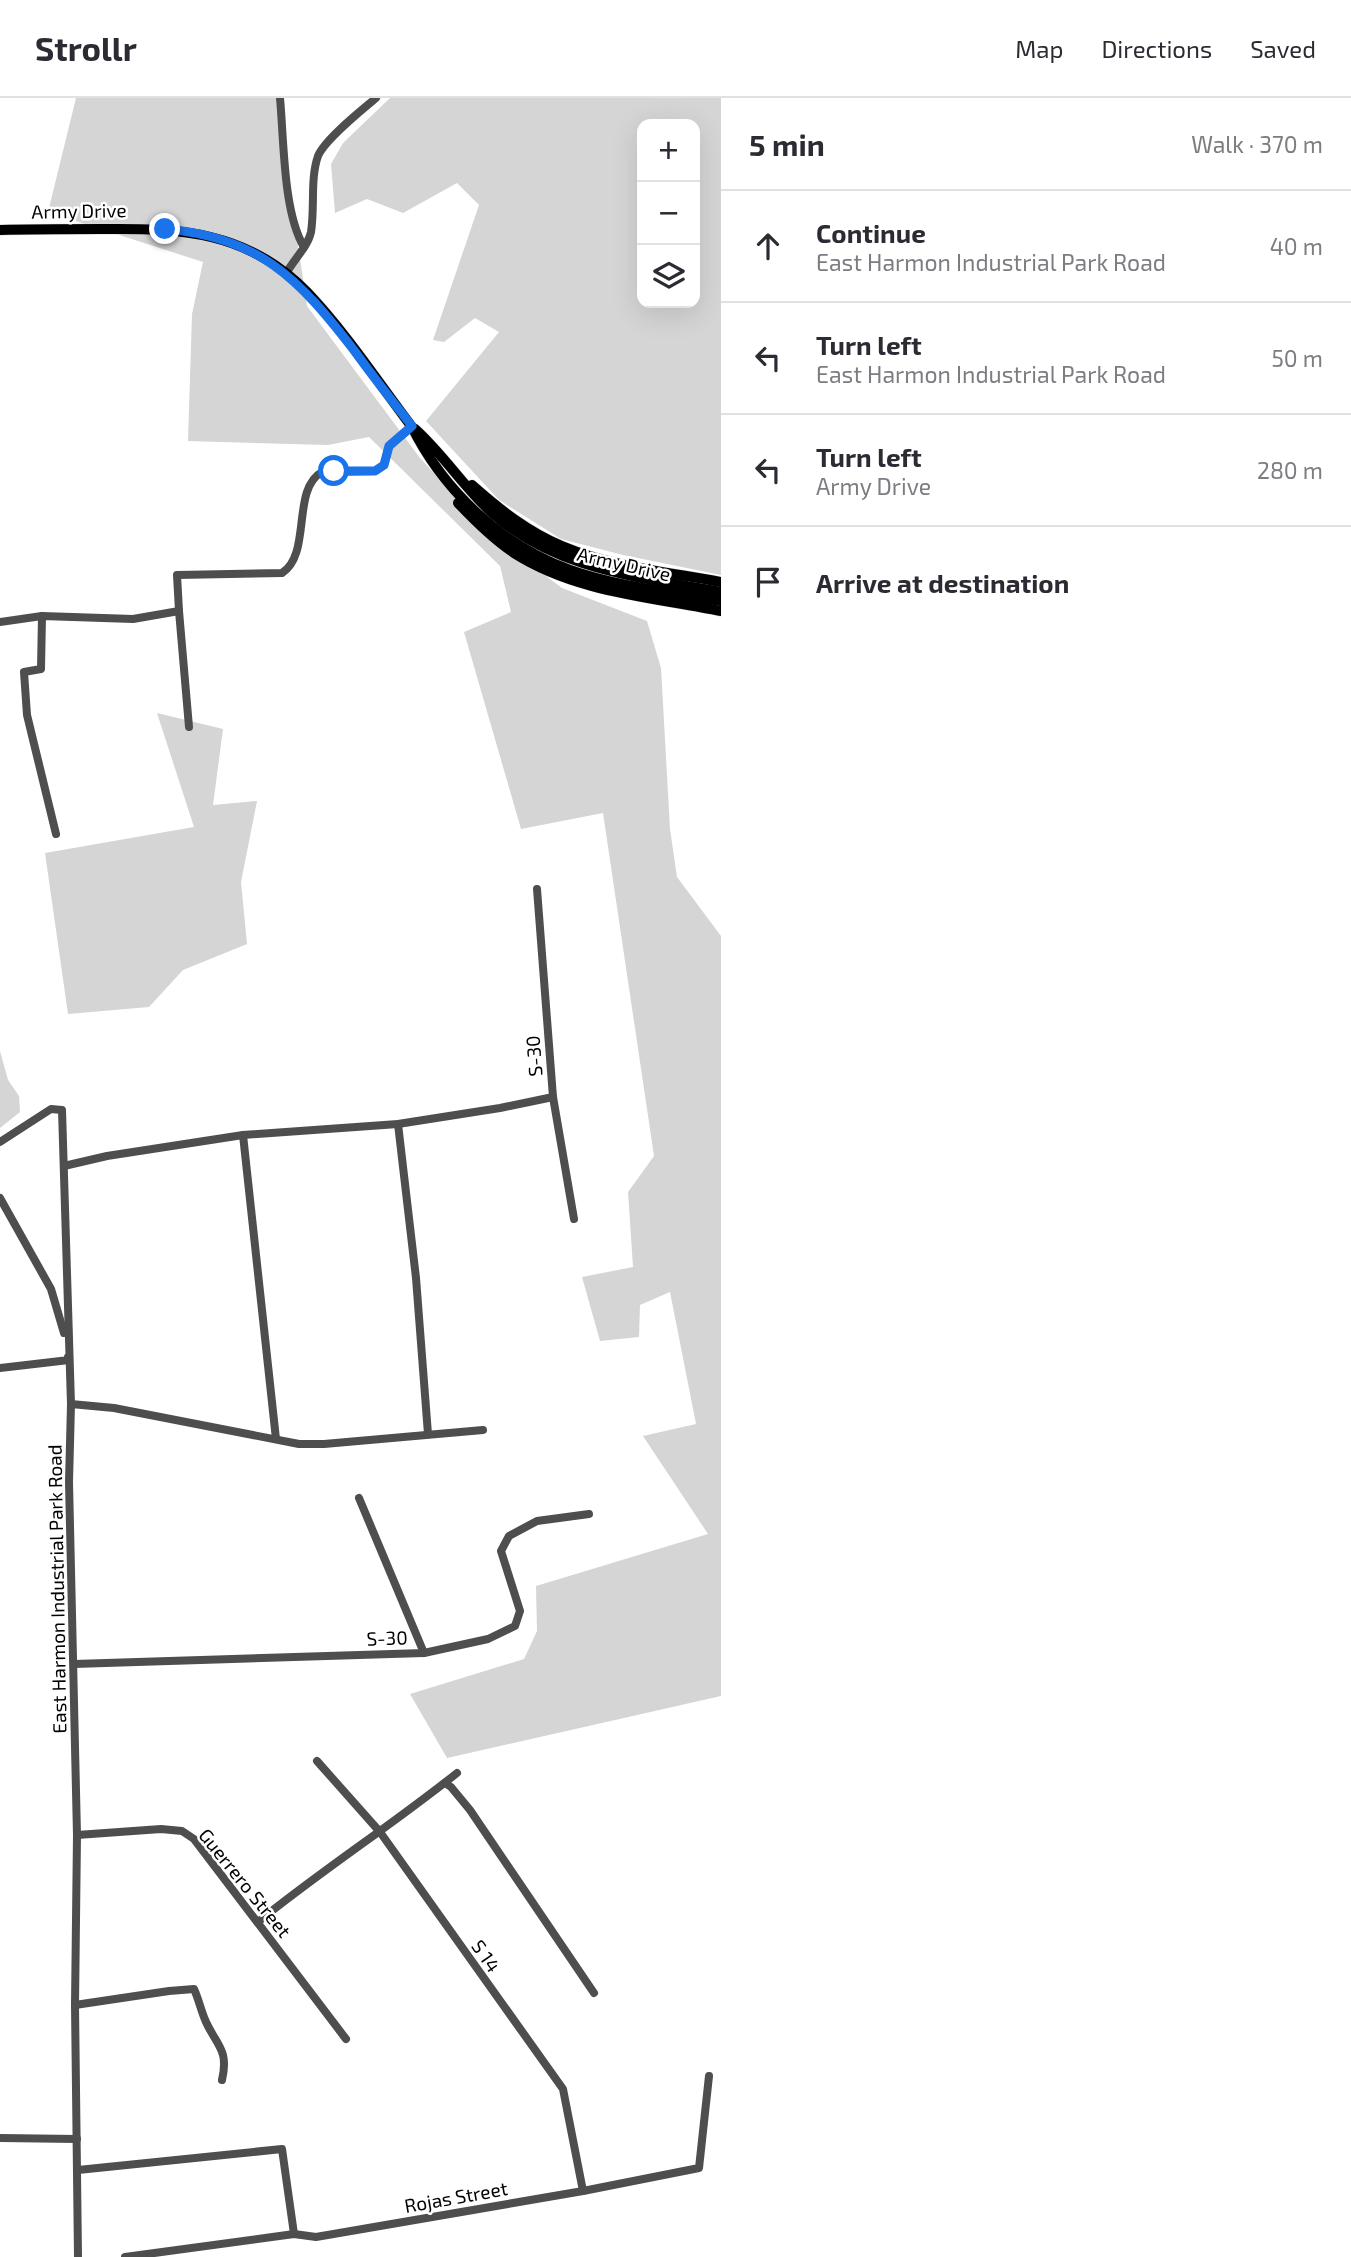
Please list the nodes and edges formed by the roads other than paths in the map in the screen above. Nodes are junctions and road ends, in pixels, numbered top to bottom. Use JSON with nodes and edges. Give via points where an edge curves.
{"nodes":[{"id":1,"x":280,"y":98,"type":"edge"},
{"id":2,"x":376,"y":98,"type":"edge"},
{"id":3,"x":0,"y":230,"type":"edge"},
{"id":4,"x":304,"y":247,"type":"junction"},
{"id":5,"x":286,"y":274,"type":"junction"},
{"id":6,"x":412,"y":426,"type":"junction"},
{"id":7,"x":442,"y":455,"type":"junction"},
{"id":8,"x":433,"y":464,"type":"junction"},
{"id":9,"x":721,"y":582,"type":"edge"},
{"id":10,"x":721,"y":592,"type":"edge"},
{"id":11,"x":721,"y":601,"type":"edge"},
{"id":12,"x":179,"y":611,"type":"junction"},
{"id":13,"x":721,"y":611,"type":"edge"},
{"id":14,"x":43,"y":617,"type":"junction"},
{"id":15,"x":0,"y":622,"type":"edge"},
{"id":16,"x":189,"y":727,"type":"dead end"},
{"id":17,"x":56,"y":834,"type":"dead end"},
{"id":18,"x":537,"y":889,"type":"dead end"},
{"id":19,"x":553,"y":1097,"type":"junction"},
{"id":20,"x":398,"y":1124,"type":"junction"},
{"id":21,"x":243,"y":1135,"type":"junction"},
{"id":22,"x":0,"y":1142,"type":"edge"},
{"id":23,"x":64,"y":1166,"type":"junction"},
{"id":24,"x":0,"y":1198,"type":"edge"},
{"id":25,"x":574,"y":1219,"type":"dead end"},
{"id":26,"x":69,"y":1360,"type":"junction"},
{"id":27,"x":0,"y":1368,"type":"edge"},
{"id":28,"x":71,"y":1404,"type":"junction"},
{"id":29,"x":482,"y":1430,"type":"dead end"},
{"id":30,"x":428,"y":1434,"type":"junction"},
{"id":31,"x":276,"y":1439,"type":"junction"},
{"id":32,"x":359,"y":1498,"type":"dead end"},
{"id":33,"x":589,"y":1514,"type":"dead end"},
{"id":34,"x":424,"y":1653,"type":"junction"},
{"id":35,"x":74,"y":1664,"type":"junction"},
{"id":36,"x":317,"y":1760,"type":"dead end"},
{"id":37,"x":457,"y":1773,"type":"dead end"},
{"id":38,"x":445,"y":1783,"type":"junction"},
{"id":39,"x":380,"y":1832,"type":"junction"},
{"id":40,"x":77,"y":1835,"type":"junction"},
{"id":41,"x":258,"y":1922,"type":"junction"},
{"id":42,"x":594,"y":1993,"type":"dead end"},
{"id":43,"x":75,"y":2006,"type":"junction"},
{"id":44,"x":346,"y":2039,"type":"dead end"},
{"id":45,"x":709,"y":2076,"type":"dead end"},
{"id":46,"x":222,"y":2080,"type":"dead end"},
{"id":47,"x":0,"y":2138,"type":"edge"},
{"id":48,"x":77,"y":2139,"type":"junction"},
{"id":49,"x":78,"y":2170,"type":"junction"},
{"id":50,"x":583,"y":2191,"type":"junction"},
{"id":51,"x":294,"y":2234,"type":"junction"},
{"id":52,"x":78,"y":2257,"type":"edge"},
{"id":53,"x":125,"y":2257,"type":"edge"}],
"edges":[{"from":1,"to":4,"type":"street","via":[[290,202],[296,234]]},
{"from":2,"to":4,"type":"street","via":[[319,154],[310,233]]},
{"from":3,"to":5,"type":"main road","name":"Army Drive","via":[[142,228],[197,233],[245,249]]},
{"from":4,"to":5,"type":"street"},
{"from":5,"to":6,"type":"main road","name":"Army Drive","via":[[318,305]]},
{"from":6,"to":7,"type":"main road","name":"Army Drive"},
{"from":6,"to":8,"type":"main road","name":"Army Drive"},
{"from":6,"to":12,"type":"street","via":[[389,446],[384,465],[375,471],[316,475],[310,482],[297,548],[287,570],[177,575]]},
{"from":7,"to":9,"type":"main road","via":[[501,509],[560,545],[595,558]]},
{"from":7,"to":10,"type":"main road","name":"Army Drive","via":[[494,514],[547,550],[614,572]]},
{"from":8,"to":11,"type":"main road","name":"Army Drive","via":[[489,523],[553,563],[602,579]]},
{"from":8,"to":13,"type":"main road","via":[[469,515],[499,542],[549,572],[588,585]]},
{"from":12,"to":14,"type":"street","via":[[133,619]]},
{"from":12,"to":16,"type":"street"},
{"from":14,"to":15,"type":"street"},
{"from":14,"to":17,"type":"street","via":[[41,669],[24,672],[27,715]]},
{"from":18,"to":19,"type":"street","name":"S-30"},
{"from":19,"to":20,"type":"street"},
{"from":19,"to":25,"type":"street","name":"S-30"},
{"from":20,"to":21,"type":"street"},
{"from":20,"to":30,"type":"street"},
{"from":21,"to":23,"type":"street"},
{"from":21,"to":31,"type":"street"},
{"from":22,"to":23,"type":"street","name":"East Harmon Industrial Park Road","via":[[51,1109],[62,1110]]},
{"from":23,"to":26,"type":"street","name":"East Harmon Industrial Park Road"},
{"from":24,"to":26,"type":"street","via":[[51,1289]]},
{"from":26,"to":27,"type":"street"},
{"from":26,"to":28,"type":"street","name":"East Harmon Industrial Park Road"},
{"from":28,"to":31,"type":"street"},
{"from":28,"to":35,"type":"street","name":"East Harmon Industrial Park Road"},
{"from":29,"to":30,"type":"street"},
{"from":30,"to":31,"type":"street","via":[[324,1444]]},
{"from":32,"to":34,"type":"street"},
{"from":33,"to":34,"type":"street","name":"S-30","via":[[537,1521],[509,1536],[500,1551],[520,1611],[515,1626],[488,1639]]},
{"from":34,"to":35,"type":"street","name":"S-30"},
{"from":35,"to":40,"type":"street","name":"East Harmon Industrial Park Road"},
{"from":36,"to":39,"type":"street","name":"S 14"},
{"from":37,"to":38,"type":"street"},
{"from":38,"to":39,"type":"street"},
{"from":38,"to":42,"type":"street","via":[[484,1830]]},
{"from":39,"to":41,"type":"street"},
{"from":39,"to":50,"type":"street","name":"S 14","via":[[563,2089]]},
{"from":40,"to":41,"type":"street","name":"Guerrero Street","via":[[182,1831],[194,1839]]},
{"from":40,"to":43,"type":"street","name":"East Harmon Industrial Park Road"},
{"from":41,"to":44,"type":"street","name":"Guerrero Street"},
{"from":43,"to":46,"type":"street","via":[[194,1989],[220,2044],[225,2066]]},
{"from":43,"to":48,"type":"street","name":"East Harmon Industrial Park Road"},
{"from":45,"to":50,"type":"street","name":"Rojas Street","via":[[699,2168]]},
{"from":47,"to":48,"type":"street"},
{"from":48,"to":49,"type":"street","name":"East Harmon Industrial Park Road"},
{"from":49,"to":51,"type":"street","via":[[282,2149]]},
{"from":49,"to":52,"type":"street","name":"East Harmon Industrial Park Road"},
{"from":50,"to":51,"type":"street","name":"Rojas Street","via":[[316,2237]]},
{"from":51,"to":53,"type":"street","name":"Rojas Street"}]}
